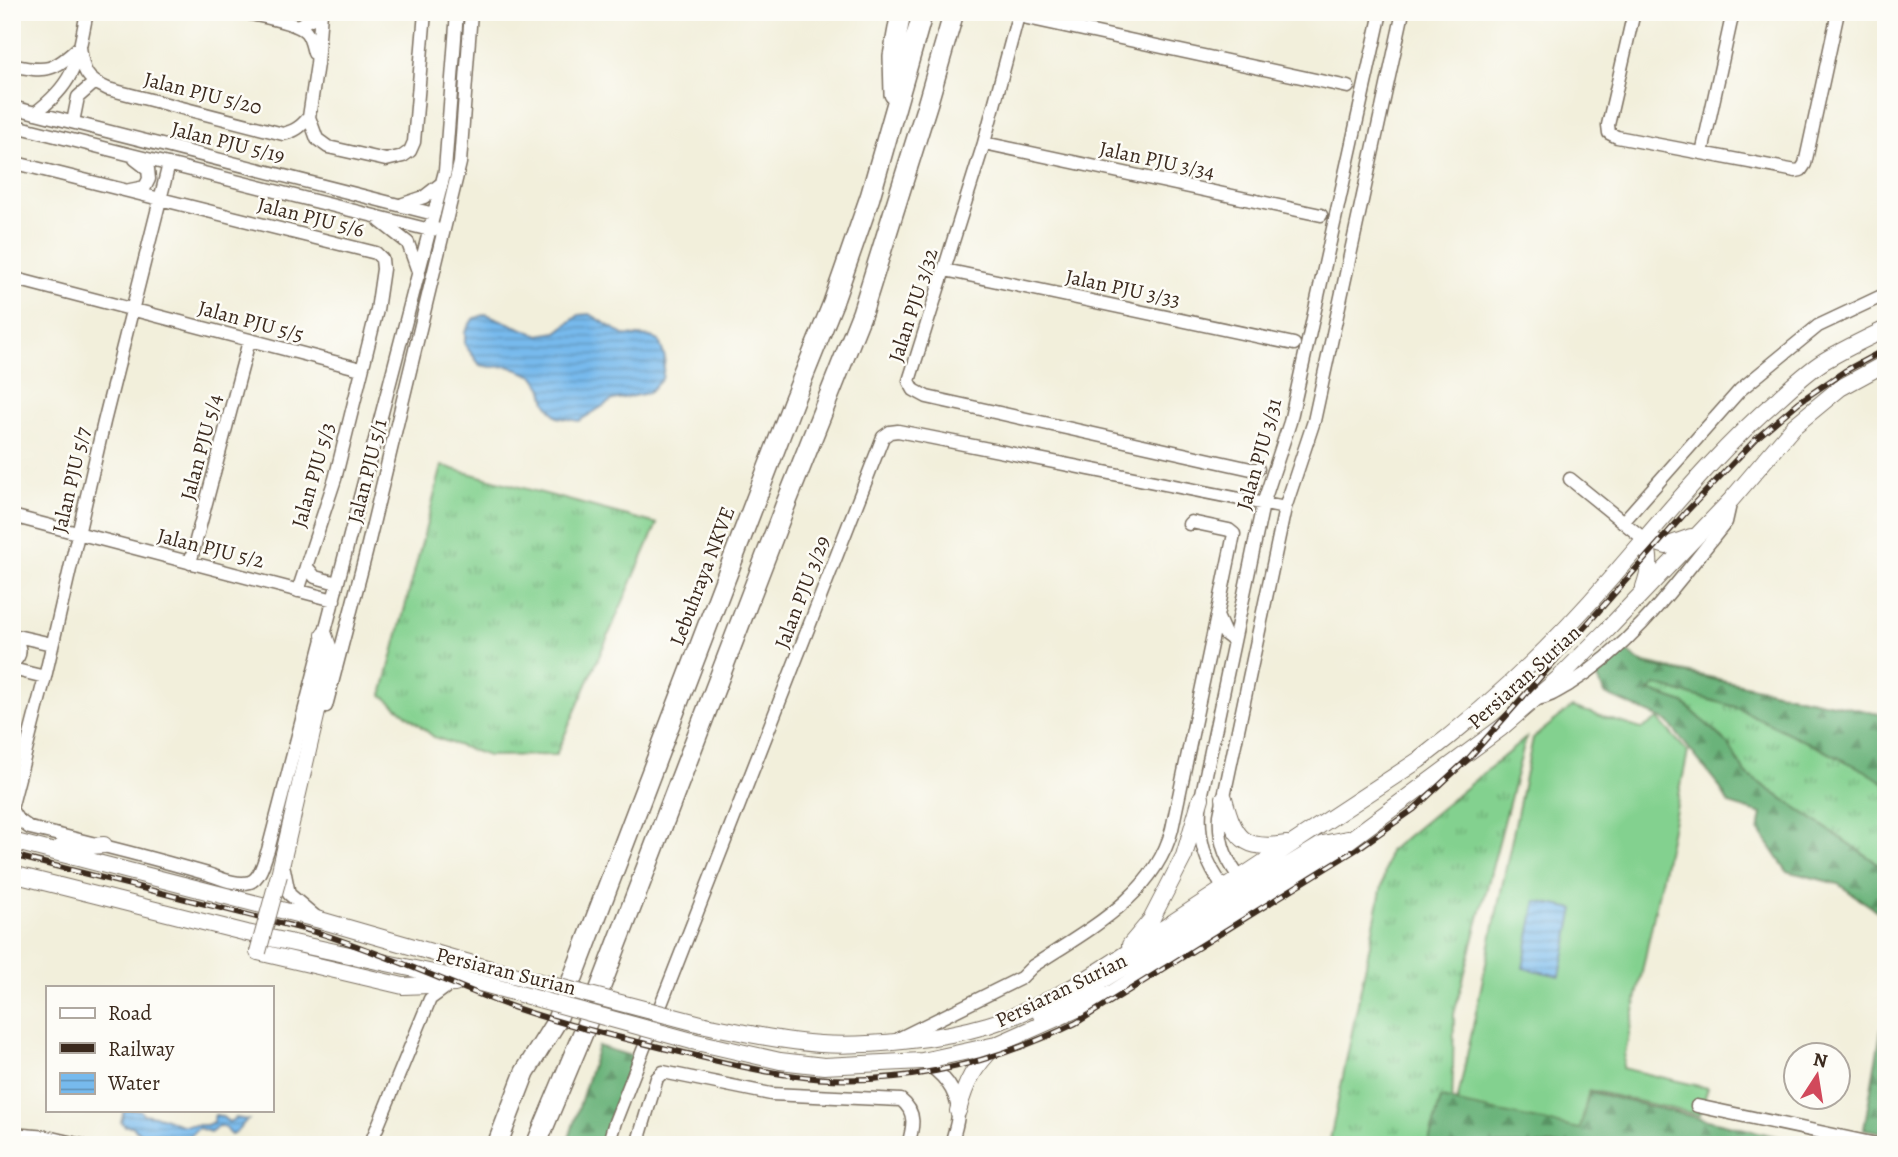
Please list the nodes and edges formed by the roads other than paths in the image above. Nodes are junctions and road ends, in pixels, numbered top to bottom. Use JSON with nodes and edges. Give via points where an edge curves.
{"nodes":[{"id":1,"x":87,"y":12,"type":"edge"},
{"id":2,"x":241,"y":12,"type":"edge"},
{"id":3,"x":319,"y":12,"type":"edge"},
{"id":4,"x":425,"y":12,"type":"edge"},
{"id":5,"x":457,"y":12,"type":"edge"},
{"id":6,"x":471,"y":12,"type":"edge"},
{"id":7,"x":901,"y":12,"type":"edge"},
{"id":8,"x":923,"y":12,"type":"edge"},
{"id":9,"x":954,"y":12,"type":"edge"},
{"id":10,"x":1381,"y":12,"type":"edge"},
{"id":11,"x":1403,"y":12,"type":"edge"},
{"id":12,"x":1634,"y":12,"type":"edge"},
{"id":13,"x":1733,"y":12,"type":"edge"},
{"id":14,"x":1838,"y":12,"type":"edge"},
{"id":15,"x":1019,"y":14,"type":"edge"},
{"id":16,"x":297,"y":26,"type":"junction"},
{"id":17,"x":80,"y":47,"type":"junction"},
{"id":18,"x":317,"y":64,"type":"junction"},
{"id":19,"x":12,"y":65,"type":"edge"},
{"id":20,"x":94,"y":83,"type":"junction"},
{"id":21,"x":1348,"y":87,"type":"dead end"},
{"id":22,"x":12,"y":107,"type":"edge"},
{"id":23,"x":36,"y":113,"type":"junction"},
{"id":24,"x":894,"y":116,"type":"junction"},
{"id":25,"x":309,"y":117,"type":"junction"},
{"id":26,"x":73,"y":122,"type":"junction"},
{"id":27,"x":12,"y":125,"type":"edge"},
{"id":28,"x":984,"y":143,"type":"junction"},
{"id":29,"x":1702,"y":153,"type":"junction"},
{"id":30,"x":127,"y":154,"type":"junction"},
{"id":31,"x":12,"y":162,"type":"edge"},
{"id":32,"x":169,"y":164,"type":"junction"},
{"id":33,"x":442,"y":183,"type":"junction"},
{"id":34,"x":126,"y":191,"type":"junction"},
{"id":35,"x":160,"y":198,"type":"junction"},
{"id":36,"x":399,"y":205,"type":"junction"},
{"id":37,"x":434,"y":214,"type":"junction"},
{"id":38,"x":1321,"y":215,"type":"dead end"},
{"id":39,"x":373,"y":216,"type":"junction"},
{"id":40,"x":447,"y":226,"type":"junction"},
{"id":41,"x":430,"y":230,"type":"junction"},
{"id":42,"x":945,"y":270,"type":"junction"},
{"id":43,"x":419,"y":274,"type":"junction"},
{"id":44,"x":12,"y":278,"type":"edge"},
{"id":45,"x":1886,"y":294,"type":"edge"},
{"id":46,"x":132,"y":310,"type":"junction"},
{"id":47,"x":1886,"y":329,"type":"edge"},
{"id":48,"x":249,"y":341,"type":"junction"},
{"id":49,"x":1294,"y":344,"type":"dead end"},
{"id":50,"x":1886,"y":363,"type":"edge"},
{"id":51,"x":361,"y":369,"type":"junction"},
{"id":52,"x":1258,"y":469,"type":"dead end"},
{"id":53,"x":1570,"y":479,"type":"dead end"},
{"id":54,"x":1731,"y":500,"type":"junction"},
{"id":55,"x":1263,"y":504,"type":"junction"},
{"id":56,"x":1285,"y":508,"type":"junction"},
{"id":57,"x":12,"y":516,"type":"edge"},
{"id":58,"x":1623,"y":522,"type":"junction"},
{"id":59,"x":1189,"y":524,"type":"dead end"},
{"id":60,"x":1703,"y":529,"type":"junction"},
{"id":61,"x":78,"y":534,"type":"junction"},
{"id":62,"x":1644,"y":539,"type":"junction"},
{"id":63,"x":190,"y":563,"type":"junction"},
{"id":64,"x":306,"y":566,"type":"junction"},
{"id":65,"x":337,"y":583,"type":"junction"},
{"id":66,"x":298,"y":591,"type":"junction"},
{"id":67,"x":1642,"y":593,"type":"junction"},
{"id":68,"x":334,"y":600,"type":"junction"},
{"id":69,"x":1217,"y":616,"type":"junction"},
{"id":70,"x":12,"y":635,"type":"edge"},
{"id":71,"x":324,"y":635,"type":"junction"},
{"id":72,"x":1234,"y":641,"type":"junction"},
{"id":73,"x":52,"y":644,"type":"junction"},
{"id":74,"x":12,"y":666,"type":"edge"},
{"id":75,"x":45,"y":677,"type":"junction"},
{"id":76,"x":1536,"y":699,"type":"junction"},
{"id":77,"x":14,"y":790,"type":"edge"},
{"id":78,"x":1201,"y":798,"type":"junction"},
{"id":79,"x":1224,"y":798,"type":"junction"},
{"id":80,"x":12,"y":804,"type":"edge"},
{"id":81,"x":12,"y":811,"type":"edge"},
{"id":82,"x":1350,"y":839,"type":"junction"},
{"id":83,"x":12,"y":841,"type":"edge"},
{"id":84,"x":1293,"y":843,"type":"junction"},
{"id":85,"x":104,"y":845,"type":"junction"},
{"id":86,"x":44,"y":849,"type":"junction"},
{"id":87,"x":263,"y":864,"type":"junction"},
{"id":88,"x":283,"y":873,"type":"junction"},
{"id":89,"x":12,"y":874,"type":"edge"},
{"id":90,"x":1244,"y":884,"type":"junction"},
{"id":91,"x":1228,"y":894,"type":"junction"},
{"id":92,"x":320,"y":919,"type":"junction"},
{"id":93,"x":1120,"y":957,"type":"junction"},
{"id":94,"x":476,"y":983,"type":"junction"},
{"id":95,"x":449,"y":985,"type":"junction"},
{"id":96,"x":893,"y":1041,"type":"junction"},
{"id":97,"x":996,"y":1045,"type":"junction"},
{"id":98,"x":930,"y":1059,"type":"junction"},
{"id":99,"x":1697,"y":1106,"type":"dead end"},
{"id":100,"x":958,"y":1111,"type":"junction"},
{"id":101,"x":12,"y":1134,"type":"edge"},
{"id":102,"x":82,"y":1145,"type":"edge"},
{"id":103,"x":370,"y":1145,"type":"edge"},
{"id":104,"x":497,"y":1145,"type":"edge"},
{"id":105,"x":536,"y":1145,"type":"edge"},
{"id":106,"x":608,"y":1145,"type":"edge"},
{"id":107,"x":637,"y":1145,"type":"edge"},
{"id":108,"x":908,"y":1145,"type":"edge"},
{"id":109,"x":951,"y":1145,"type":"edge"},
{"id":110,"x":1881,"y":1145,"type":"edge"}],
"edges":[{"from":1,"to":17,"type":"street"},
{"from":2,"to":16,"type":"street"},
{"from":3,"to":16,"type":"street"},
{"from":3,"to":18,"type":"street"},
{"from":4,"to":25,"type":"street","via":[[410,151],[386,160],[328,147],[317,139]]},
{"from":5,"to":33,"type":"street","name":"Jalan PJU 5/1"},
{"from":6,"to":40,"type":"street","name":"Jalan PJU 5/1","via":[[462,149]]},
{"from":7,"to":24,"type":"highway","via":[[893,56]]},
{"from":8,"to":24,"type":"highway","name":"Lebuhraya NKVE"},
{"from":9,"to":105,"type":"highway","via":[[862,313]]},
{"from":10,"to":55,"type":"street","name":"Jalan PJU 3/31","via":[[1290,422]]},
{"from":11,"to":56,"type":"street","name":"Jalan PJU 3/31","via":[[1314,421]]},
{"from":12,"to":29,"type":"street","via":[[1609,133]]},
{"from":13,"to":29,"type":"street"},
{"from":14,"to":29,"type":"street","via":[[1801,170]]},
{"from":15,"to":21,"type":"street"},
{"from":15,"to":28,"type":"street","name":"Jalan PJU 3/32"},
{"from":16,"to":18,"type":"street","via":[[311,41]]},
{"from":17,"to":19,"type":"street","via":[[63,63],[44,71]]},
{"from":17,"to":20,"type":"street","via":[[84,71]]},
{"from":17,"to":23,"type":"street","via":[[67,83]]},
{"from":18,"to":25,"type":"street"},
{"from":20,"to":25,"type":"street","name":"Jalan PJU 5/20","via":[[283,134],[302,126]]},
{"from":20,"to":26,"type":"street","via":[[78,97]]},
{"from":22,"to":23,"type":"street","name":"Jalan PJU 5/19"},
{"from":23,"to":26,"type":"street","name":"Jalan PJU 5/19"},
{"from":24,"to":104,"type":"highway","name":"Lebuhraya NKVE","via":[[834,303],[556,1022],[525,1072]]},
{"from":26,"to":36,"type":"street","name":"Jalan PJU 5/19"},
{"from":27,"to":30,"type":"street","name":"Jalan PJU 5/19"},
{"from":28,"to":38,"type":"street","name":"Jalan PJU 3/34"},
{"from":28,"to":42,"type":"street","name":"Jalan PJU 3/32"},
{"from":30,"to":32,"type":"street","name":"Jalan PJU 5/19"},
{"from":30,"to":34,"type":"street","via":[[150,173],[145,187]]},
{"from":31,"to":34,"type":"street"},
{"from":32,"to":35,"type":"street","name":"Jalan PJU 5/7"},
{"from":32,"to":39,"type":"street","name":"Jalan PJU 5/19"},
{"from":33,"to":36,"type":"street","via":[[414,202]]},
{"from":33,"to":37,"type":"street","name":"Jalan PJU 5/1"},
{"from":34,"to":35,"type":"street"},
{"from":35,"to":46,"type":"street","name":"Jalan PJU 5/7"},
{"from":35,"to":51,"type":"street","name":"Jalan PJU 5/6","via":[[376,253],[383,269]]},
{"from":36,"to":37,"type":"street","name":"Jalan PJU 5/19"},
{"from":37,"to":40,"type":"street"},
{"from":37,"to":41,"type":"street","name":"Jalan PJU 5/1"},
{"from":39,"to":41,"type":"street","name":"Jalan PJU 5/19"},
{"from":39,"to":43,"type":"street","via":[[408,243]]},
{"from":40,"to":41,"type":"street"},
{"from":40,"to":88,"type":"street","name":"Jalan PJU 5/1"},
{"from":41,"to":43,"type":"street","name":"Jalan PJU 5/1"},
{"from":42,"to":49,"type":"street","name":"Jalan PJU 3/33"},
{"from":42,"to":52,"type":"street","name":"Jalan PJU 3/32","via":[[909,381],[920,394]]},
{"from":43,"to":65,"type":"street","name":"Jalan PJU 5/1"},
{"from":44,"to":46,"type":"street","name":"Jalan PJU 5/5"},
{"from":45,"to":58,"type":"street","via":[[1818,326],[1740,390]]},
{"from":46,"to":48,"type":"street","name":"Jalan PJU 5/5"},
{"from":46,"to":61,"type":"street","name":"Jalan PJU 5/7"},
{"from":47,"to":62,"type":"main road","name":"Persiaran Surian","via":[[1824,361],[1761,413]]},
{"from":48,"to":51,"type":"street","name":"Jalan PJU 5/5"},
{"from":48,"to":63,"type":"street","name":"Jalan PJU 5/4"},
{"from":50,"to":54,"type":"main road","name":"Persiaran Surian","via":[[1840,387],[1794,426]]},
{"from":51,"to":64,"type":"street","name":"Jalan PJU 5/3","via":[[335,479]]},
{"from":53,"to":58,"type":"street"},
{"from":54,"to":60,"type":"main road","name":"Persiaran Surian"},
{"from":54,"to":76,"type":"street","via":[[1726,522],[1625,643],[1585,676],[1549,697]]},
{"from":55,"to":56,"type":"street","name":"Jalan PJU 3/29"},
{"from":55,"to":72,"type":"street","name":"Jalan PJU 3/31"},
{"from":55,"to":106,"type":"street","name":"Jalan PJU 3/29","via":[[898,432],[883,437]]},
{"from":56,"to":79,"type":"street","name":"Jalan PJU 3/31"},
{"from":57,"to":61,"type":"street","name":"Jalan PJU 5/2"},
{"from":58,"to":62,"type":"street"},
{"from":59,"to":69,"type":"street","via":[[1234,534]]},
{"from":60,"to":62,"type":"main road","via":[[1666,546]]},
{"from":60,"to":67,"type":"main road","name":"Persiaran Surian"},
{"from":61,"to":63,"type":"street","name":"Jalan PJU 5/2"},
{"from":61,"to":73,"type":"street","name":"Jalan PJU 5/7"},
{"from":62,"to":67,"type":"main road","via":[[1650,564]]},
{"from":62,"to":84,"type":"main road","name":"Persiaran Surian","via":[[1499,697],[1419,760]]},
{"from":63,"to":66,"type":"street","name":"Jalan PJU 5/2"},
{"from":64,"to":65,"type":"street","via":[[315,578]]},
{"from":64,"to":66,"type":"street","name":"Jalan PJU 5/3"},
{"from":65,"to":68,"type":"street","name":"Jalan PJU 5/1"},
{"from":66,"to":68,"type":"street","name":"Jalan PJU 5/2"},
{"from":67,"to":76,"type":"main road","name":"Persiaran Surian"},
{"from":68,"to":71,"type":"street","name":"Jalan PJU 5/1"},
{"from":69,"to":72,"type":"street","via":[[1225,634]]},
{"from":69,"to":96,"type":"street","via":[[1163,855],[1117,910],[1021,978]]},
{"from":70,"to":73,"type":"street"},
{"from":70,"to":74,"type":"street","via":[[20,645],[20,655]]},
{"from":71,"to":87,"type":"street","name":"Jalan PJU 5/1"},
{"from":71,"to":95,"type":"main road","bridge":true,"via":[[330,652],[327,669],[258,952],[403,986]]},
{"from":72,"to":78,"type":"street","name":"Jalan PJU 3/31"},
{"from":73,"to":75,"type":"street","name":"Jalan PJU 5/7"},
{"from":74,"to":75,"type":"street"},
{"from":75,"to":77,"type":"street","name":"Jalan PJU 5/7"},
{"from":76,"to":82,"type":"main road","name":"Persiaran Surian","via":[[1448,770]]},
{"from":77,"to":80,"type":"street","name":"Jalan PJU 5/7"},
{"from":78,"to":91,"type":"street","name":"Jalan PJU 3/31","via":[[1203,849]]},
{"from":78,"to":93,"type":"main road","via":[[1171,884],[1151,920]]},
{"from":79,"to":84,"type":"main road","via":[[1231,824],[1249,844],[1264,848]]},
{"from":79,"to":90,"type":"street","name":"Jalan PJU 3/31","via":[[1221,845]]},
{"from":81,"to":85,"type":"street","via":[[30,828]]},
{"from":82,"to":90,"type":"main road","via":[[1323,844]]},
{"from":82,"to":97,"type":"main road","name":"Persiaran Surian","via":[[1111,994]]},
{"from":83,"to":86,"type":"main road"},
{"from":84,"to":90,"type":"main road","name":"Persiaran Surian"},
{"from":85,"to":86,"type":"main road"},
{"from":85,"to":87,"type":"street","via":[[230,881],[254,880]]},
{"from":86,"to":92,"type":"main road","name":"Persiaran Surian"},
{"from":87,"to":88,"type":"street","via":[[271,881]]},
{"from":88,"to":92,"type":"street","via":[[289,894]]},
{"from":89,"to":94,"type":"main road","name":"Persiaran Surian","via":[[247,933]]},
{"from":90,"to":91,"type":"main road"},
{"from":91,"to":93,"type":"main road","name":"Persiaran Surian"},
{"from":91,"to":98,"type":"main road","via":[[1067,1002]]},
{"from":92,"to":96,"type":"main road","name":"Persiaran Surian","bridge":true,"via":[[701,1024],[821,1044]]},
{"from":93,"to":96,"type":"main road","name":"Persiaran Surian","via":[[1017,1016]]},
{"from":94,"to":95,"type":"main road"},
{"from":94,"to":98,"type":"main road","name":"Persiaran Surian","bridge":true,"via":[[779,1061],[824,1066]]},
{"from":95,"to":103,"type":"street","via":[[430,999]]},
{"from":97,"to":98,"type":"main road","name":"Persiaran Surian"},
{"from":97,"to":100,"type":"main road","via":[[969,1076]]},
{"from":98,"to":100,"type":"street","via":[[948,1083]]},
{"from":99,"to":110,"type":"street"},
{"from":100,"to":109,"type":"street"},
{"from":101,"to":102,"type":"street"},
{"from":107,"to":108,"type":"street","via":[[657,1078],[663,1072],[771,1094],[901,1100],[909,1106],[914,1124]]}]}
